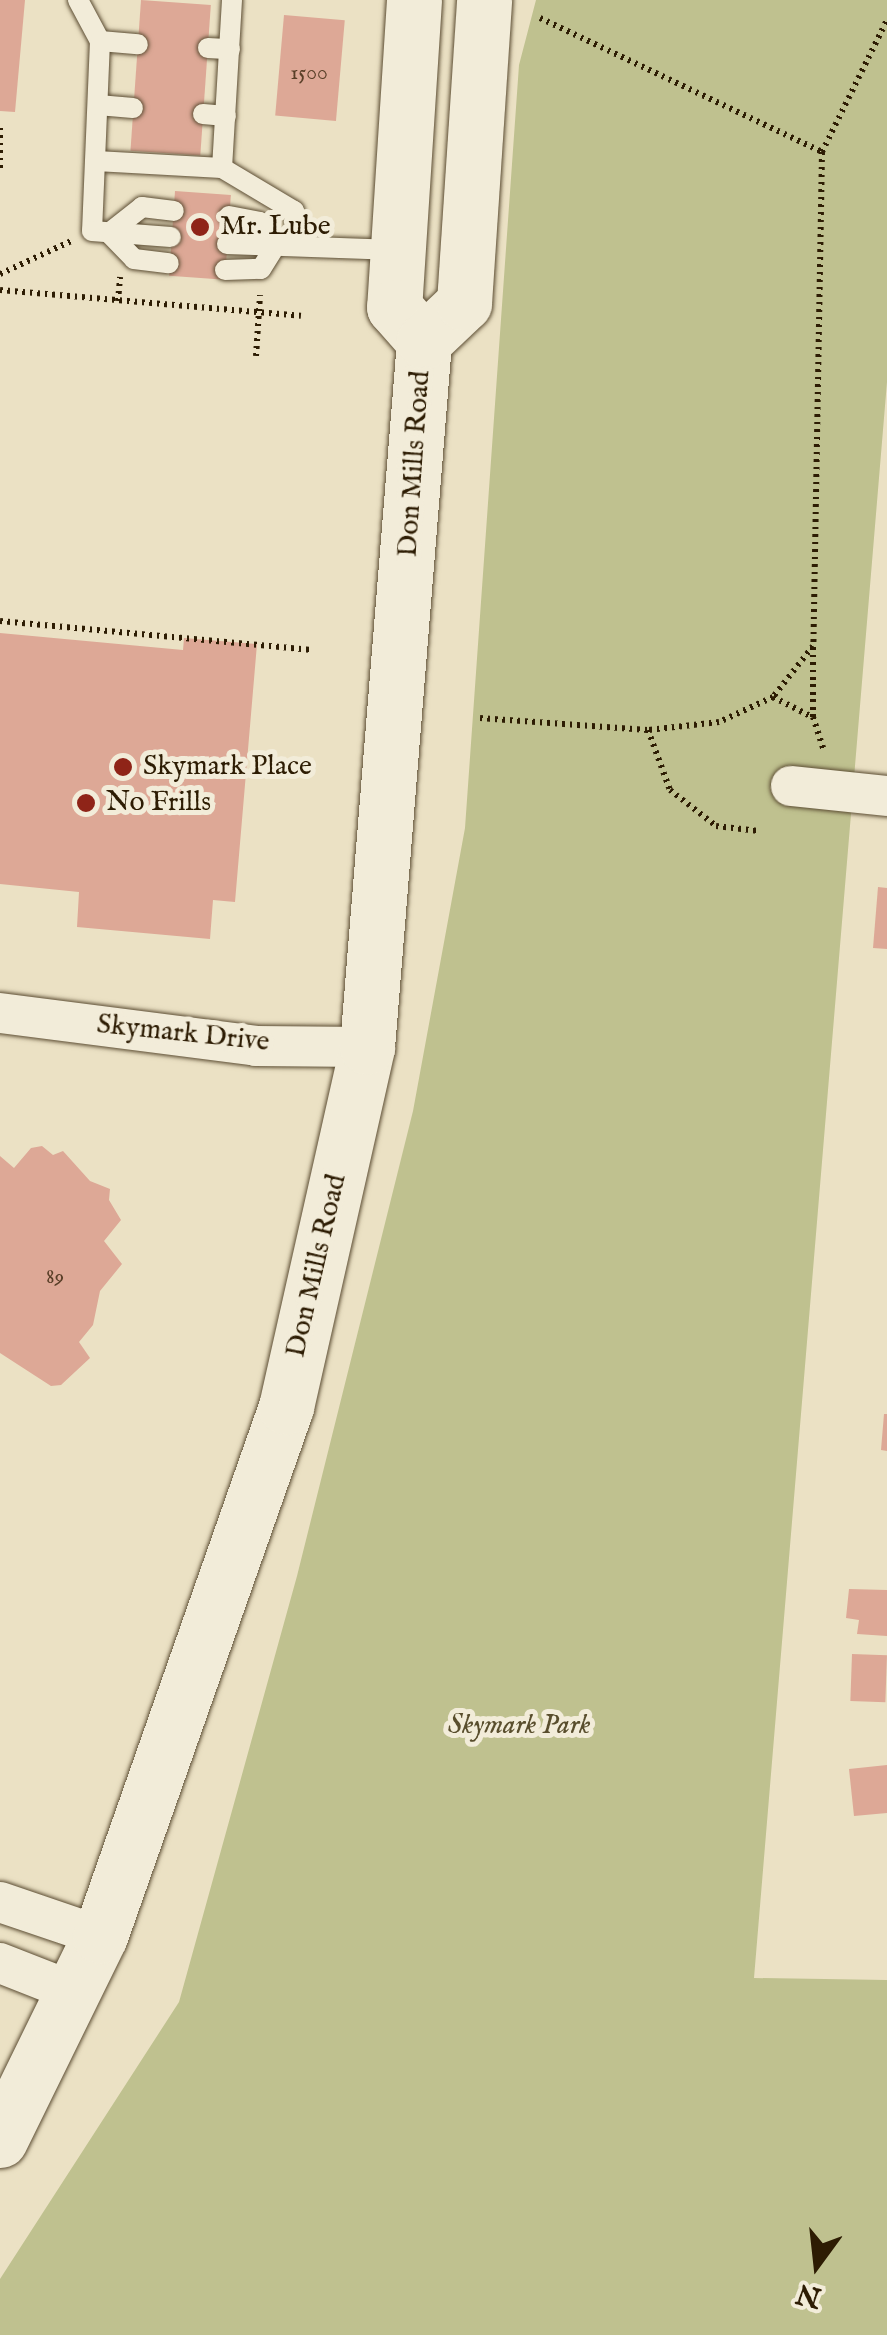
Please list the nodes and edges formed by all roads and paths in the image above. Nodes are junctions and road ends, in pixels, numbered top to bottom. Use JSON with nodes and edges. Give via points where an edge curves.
{"nodes":[{"id":1,"x":78,"y":0,"type":"edge"},
{"id":2,"x":232,"y":0,"type":"edge"},
{"id":3,"x":414,"y":0,"type":"edge"},
{"id":4,"x":484,"y":0,"type":"edge"},
{"id":5,"x":540,"y":18,"type":"dead end"},
{"id":6,"x":887,"y":20,"type":"edge"},
{"id":7,"x":100,"y":41,"type":"junction"},
{"id":8,"x":138,"y":44,"type":"dead end"},
{"id":9,"x":208,"y":48,"type":"dead end"},
{"id":10,"x":230,"y":50,"type":"junction"},
{"id":11,"x":98,"y":105,"type":"junction"},
{"id":12,"x":132,"y":108,"type":"dead end"},
{"id":13,"x":203,"y":114,"type":"dead end"},
{"id":14,"x":226,"y":116,"type":"junction"},
{"id":15,"x":0,"y":128,"type":"edge"},
{"id":16,"x":822,"y":152,"type":"junction"},
{"id":17,"x":96,"y":161,"type":"junction"},
{"id":18,"x":222,"y":168,"type":"junction"},
{"id":19,"x":0,"y":172,"type":"edge"},
{"id":20,"x":174,"y":211,"type":"dead end"},
{"id":21,"x":230,"y":216,"type":"dead end"},
{"id":22,"x":101,"y":232,"type":"junction"},
{"id":23,"x":171,"y":238,"type":"dead end"},
{"id":24,"x":227,"y":244,"type":"dead end"},
{"id":25,"x":287,"y":244,"type":"junction"},
{"id":26,"x":398,"y":250,"type":"junction"},
{"id":27,"x":169,"y":263,"type":"dead end"},
{"id":28,"x":261,"y":269,"type":"junction"},
{"id":29,"x":225,"y":270,"type":"dead end"},
{"id":30,"x":0,"y":274,"type":"edge"},
{"id":31,"x":0,"y":290,"type":"edge"},
{"id":32,"x":258,"y":313,"type":"junction"},
{"id":33,"x":301,"y":316,"type":"dead end"},
{"id":34,"x":424,"y":341,"type":"junction"},
{"id":35,"x":256,"y":356,"type":"dead end"},
{"id":36,"x":0,"y":622,"type":"edge"},
{"id":37,"x":813,"y":646,"type":"junction"},
{"id":38,"x":312,"y":650,"type":"dead end"},
{"id":39,"x":773,"y":697,"type":"junction"},
{"id":40,"x":813,"y":717,"type":"junction"},
{"id":41,"x":480,"y":718,"type":"dead end"},
{"id":42,"x":648,"y":730,"type":"junction"},
{"id":43,"x":824,"y":752,"type":"dead end"},
{"id":44,"x":792,"y":786,"type":"dead end"},
{"id":45,"x":887,"y":796,"type":"edge"},
{"id":46,"x":759,"y":831,"type":"dead end"},
{"id":47,"x":0,"y":1013,"type":"edge"},
{"id":48,"x":366,"y":1047,"type":"junction"},
{"id":49,"x":0,"y":1902,"type":"edge"},
{"id":50,"x":100,"y":1936,"type":"junction"},
{"id":51,"x":0,"y":1963,"type":"edge"},
{"id":52,"x":74,"y":1992,"type":"junction"},
{"id":53,"x":0,"y":2140,"type":"edge"}],
"edges":[{"from":1,"to":7,"type":"lane"},
{"from":2,"to":10,"type":"lane"},
{"from":3,"to":26,"type":"main road","name":"Don Mills Road"},
{"from":4,"to":34,"type":"main road","name":"Don Mills Road","via":[[464,303]]},
{"from":5,"to":16,"type":"path"},
{"from":6,"to":16,"type":"path"},
{"from":7,"to":8,"type":"lane"},
{"from":7,"to":11,"type":"lane"},
{"from":9,"to":10,"type":"lane"},
{"from":10,"to":14,"type":"lane"},
{"from":11,"to":12,"type":"lane"},
{"from":11,"to":17,"type":"lane"},
{"from":13,"to":14,"type":"lane"},
{"from":14,"to":18,"type":"lane"},
{"from":15,"to":19,"type":"path"},
{"from":16,"to":37,"type":"path"},
{"from":17,"to":18,"type":"lane"},
{"from":17,"to":22,"type":"lane"},
{"from":18,"to":25,"type":"lane","via":[[294,211]]},
{"from":20,"to":22,"type":"lane","via":[[142,207]]},
{"from":21,"to":25,"type":"lane","via":[[260,222]]},
{"from":22,"to":23,"type":"lane"},
{"from":22,"to":27,"type":"lane","via":[[134,259]]},
{"from":22,"to":30,"type":"path"},
{"from":24,"to":25,"type":"lane"},
{"from":25,"to":26,"type":"lane"},
{"from":25,"to":28,"type":"lane"},
{"from":26,"to":34,"type":"main road","name":"Don Mills Road","via":[[394,307]]},
{"from":28,"to":29,"type":"lane"},
{"from":28,"to":32,"type":"path"},
{"from":31,"to":32,"type":"path"},
{"from":32,"to":33,"type":"path"},
{"from":32,"to":35,"type":"path"},
{"from":34,"to":48,"type":"main road","name":"Don Mills Road"},
{"from":36,"to":38,"type":"path"},
{"from":37,"to":39,"type":"path"},
{"from":37,"to":40,"type":"path"},
{"from":39,"to":40,"type":"path"},
{"from":39,"to":42,"type":"path","via":[[719,722]]},
{"from":40,"to":43,"type":"path"},
{"from":41,"to":42,"type":"path"},
{"from":42,"to":46,"type":"path","via":[[670,790],[716,826]]},
{"from":44,"to":45,"type":"street"},
{"from":47,"to":48,"type":"street","name":"Skymark Drive","via":[[256,1046]]},
{"from":48,"to":50,"type":"main road","name":"Don Mills Road","via":[[286,1407]]},
{"from":49,"to":50,"type":"street"},
{"from":50,"to":52,"type":"main road","name":"Don Mills Road"},
{"from":51,"to":52,"type":"street"},
{"from":52,"to":53,"type":"main road","name":"Don Mills Road"}]}
